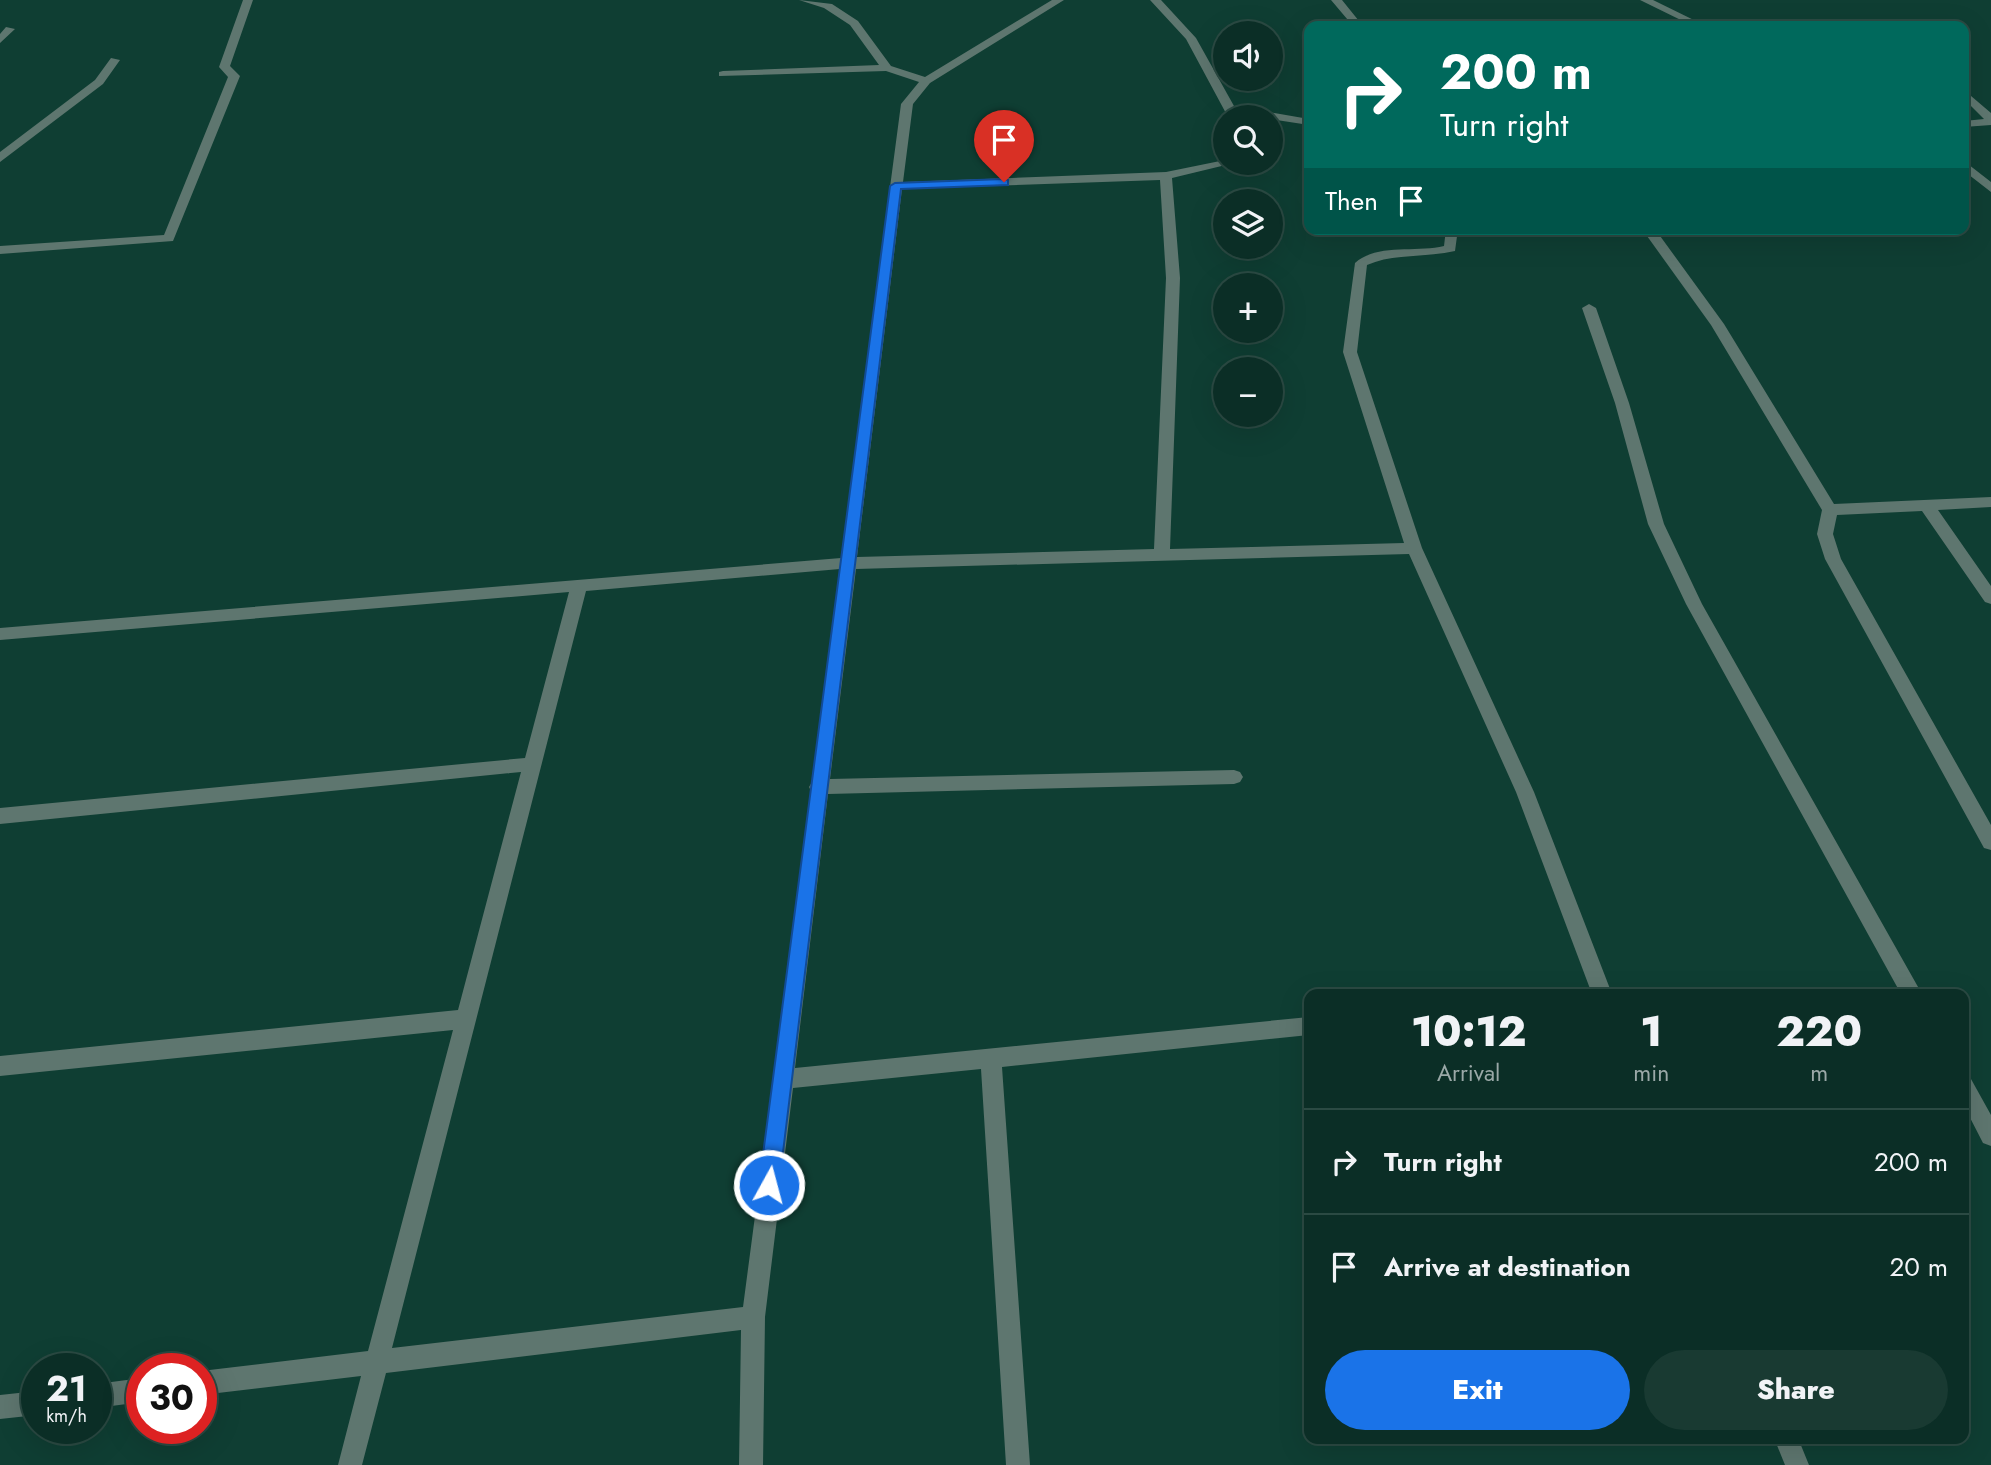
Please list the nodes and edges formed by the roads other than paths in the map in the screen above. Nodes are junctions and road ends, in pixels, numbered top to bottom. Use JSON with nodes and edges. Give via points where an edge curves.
{"nodes":[{"id":1,"x":248,"y":0,"type":"edge"},
{"id":2,"x":804,"y":0,"type":"edge"},
{"id":3,"x":1059,"y":0,"type":"edge"},
{"id":4,"x":1155,"y":0,"type":"edge"},
{"id":5,"x":1336,"y":0,"type":"edge"},
{"id":6,"x":1645,"y":0,"type":"edge"},
{"id":7,"x":1354,"y":21,"type":"edge"},
{"id":8,"x":1690,"y":21,"type":"edge"},
{"id":9,"x":10,"y":29,"type":"dead end"},
{"id":10,"x":0,"y":40,"type":"edge"},
{"id":11,"x":115,"y":60,"type":"dead end"},
{"id":12,"x":887,"y":68,"type":"junction"},
{"id":13,"x":723,"y":74,"type":"dead end"},
{"id":14,"x":926,"y":80,"type":"junction"},
{"id":15,"x":1969,"y":98,"type":"edge"},
{"id":16,"x":1228,"y":105,"type":"edge"},
{"id":17,"x":1283,"y":119,"type":"edge"},
{"id":18,"x":1991,"y":120,"type":"edge"},
{"id":19,"x":1304,"y":121,"type":"edge"},
{"id":20,"x":1969,"y":123,"type":"edge"},
{"id":21,"x":2,"y":155,"type":"edge"},
{"id":22,"x":1213,"y":166,"type":"edge"},
{"id":23,"x":1969,"y":169,"type":"edge"},
{"id":24,"x":1166,"y":176,"type":"junction"},
{"id":25,"x":895,"y":186,"type":"junction"},
{"id":26,"x":1991,"y":188,"type":"edge"},
{"id":27,"x":1451,"y":235,"type":"edge"},
{"id":28,"x":1652,"y":235,"type":"edge"},
{"id":29,"x":0,"y":250,"type":"edge"},
{"id":30,"x":1589,"y":308,"type":"dead end"},
{"id":31,"x":1991,"y":502,"type":"edge"},
{"id":32,"x":1927,"y":506,"type":"junction"},
{"id":33,"x":1830,"y":510,"type":"junction"},
{"id":34,"x":1414,"y":548,"type":"junction"},
{"id":35,"x":1162,"y":555,"type":"junction"},
{"id":36,"x":849,"y":563,"type":"junction"},
{"id":37,"x":579,"y":585,"type":"junction"},
{"id":38,"x":1991,"y":598,"type":"edge"},
{"id":39,"x":0,"y":634,"type":"edge"},
{"id":40,"x":533,"y":764,"type":"junction"},
{"id":41,"x":1234,"y":777,"type":"dead end"},
{"id":42,"x":818,"y":787,"type":"junction"},
{"id":43,"x":0,"y":816,"type":"edge"},
{"id":44,"x":1991,"y":842,"type":"edge"},
{"id":45,"x":1600,"y":989,"type":"edge"},
{"id":46,"x":1909,"y":989,"type":"edge"},
{"id":47,"x":466,"y":1019,"type":"junction"},
{"id":48,"x":1304,"y":1027,"type":"edge"},
{"id":49,"x":990,"y":1058,"type":"junction"},
{"id":50,"x":0,"y":1066,"type":"edge"},
{"id":51,"x":782,"y":1079,"type":"junction"},
{"id":52,"x":1969,"y":1095,"type":"edge"},
{"id":53,"x":1991,"y":1136,"type":"edge"},
{"id":54,"x":753,"y":1317,"type":"junction"},
{"id":55,"x":377,"y":1362,"type":"junction"},
{"id":56,"x":217,"y":1381,"type":"edge"},
{"id":57,"x":21,"y":1405,"type":"edge"},
{"id":58,"x":0,"y":1407,"type":"edge"},
{"id":59,"x":1788,"y":1444,"type":"edge"},
{"id":60,"x":350,"y":1465,"type":"edge"},
{"id":61,"x":751,"y":1465,"type":"edge"},
{"id":62,"x":1018,"y":1465,"type":"edge"},
{"id":63,"x":1797,"y":1465,"type":"edge"}],
"edges":[{"from":1,"to":29,"type":"street","via":[[224,67],[234,76],[169,238]]},
{"from":2,"to":12,"type":"street","via":[[828,6],[854,23]]},
{"from":3,"to":14,"type":"street"},
{"from":4,"to":16,"type":"street","via":[[1191,38]]},
{"from":5,"to":7,"type":"street"},
{"from":6,"to":8,"type":"street"},
{"from":9,"to":10,"type":"street"},
{"from":11,"to":21,"type":"street","via":[[99,82]]},
{"from":12,"to":13,"type":"street"},
{"from":12,"to":14,"type":"street"},
{"from":14,"to":25,"type":"street","via":[[907,104]]},
{"from":15,"to":18,"type":"street"},
{"from":17,"to":19,"type":"street"},
{"from":18,"to":20,"type":"street"},
{"from":22,"to":24,"type":"street"},
{"from":23,"to":26,"type":"street"},
{"from":24,"to":25,"type":"street"},
{"from":24,"to":35,"type":"street","via":[[1173,278]]},
{"from":25,"to":36,"type":"street"},
{"from":27,"to":34,"type":"street","via":[[1450,248],[1372,257],[1361,263],[1358,273],[1350,352]]},
{"from":28,"to":33,"type":"street","via":[[1717,324]]},
{"from":30,"to":46,"type":"street","via":[[1656,524],[1694,604]]},
{"from":31,"to":32,"type":"street"},
{"from":32,"to":33,"type":"street"},
{"from":32,"to":38,"type":"street"},
{"from":33,"to":44,"type":"street","via":[[1825,534],[1833,559]]},
{"from":34,"to":35,"type":"street"},
{"from":34,"to":45,"type":"street","via":[[1525,792]]},
{"from":35,"to":36,"type":"street"},
{"from":36,"to":37,"type":"street"},
{"from":36,"to":42,"type":"street"},
{"from":37,"to":39,"type":"street"},
{"from":37,"to":40,"type":"street"},
{"from":40,"to":43,"type":"street"},
{"from":40,"to":47,"type":"street"},
{"from":41,"to":42,"type":"street"},
{"from":42,"to":51,"type":"street"},
{"from":47,"to":50,"type":"street"},
{"from":47,"to":55,"type":"street"},
{"from":48,"to":49,"type":"street"},
{"from":49,"to":51,"type":"street"},
{"from":49,"to":62,"type":"street"},
{"from":51,"to":54,"type":"street"},
{"from":52,"to":53,"type":"street"},
{"from":54,"to":55,"type":"street"},
{"from":54,"to":61,"type":"street"},
{"from":55,"to":56,"type":"street"},
{"from":55,"to":60,"type":"street"},
{"from":57,"to":58,"type":"street"},
{"from":59,"to":63,"type":"street"}]}
